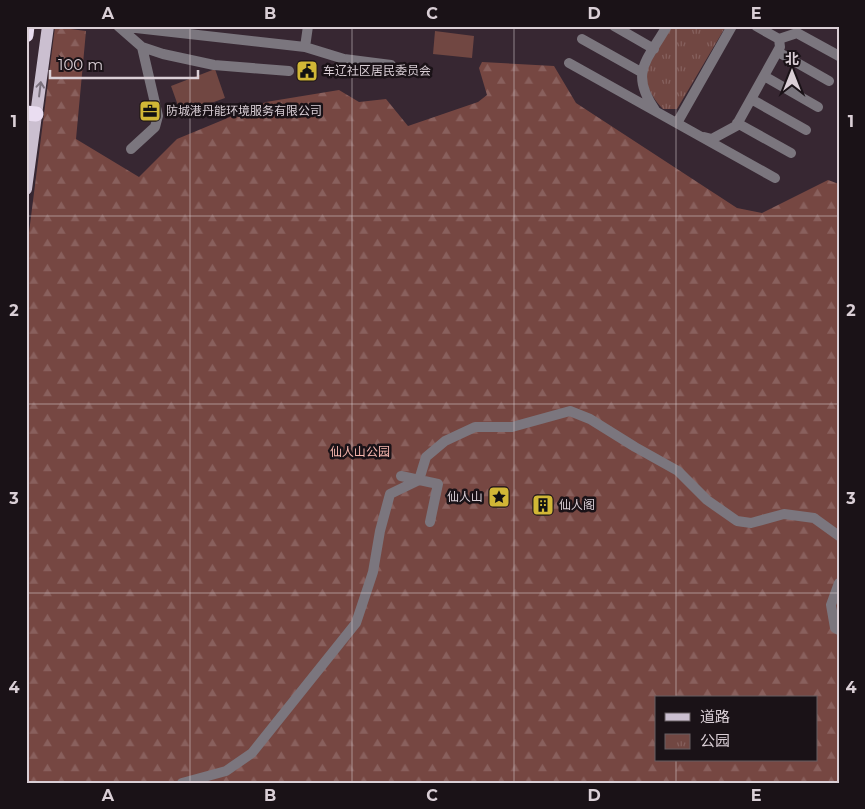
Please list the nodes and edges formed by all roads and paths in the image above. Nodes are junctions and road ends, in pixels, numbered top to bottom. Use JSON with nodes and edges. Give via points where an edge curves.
{"nodes":[{"id":1,"x":27,"y":26,"type":"edge"},
{"id":2,"x":48,"y":26,"type":"edge"},
{"id":3,"x":118,"y":26,"type":"edge"},
{"id":4,"x":308,"y":26,"type":"edge"},
{"id":5,"x":614,"y":26,"type":"edge"},
{"id":6,"x":667,"y":26,"type":"edge"},
{"id":7,"x":732,"y":26,"type":"edge"},
{"id":8,"x":756,"y":26,"type":"edge"},
{"id":9,"x":26,"y":35,"type":"edge"},
{"id":10,"x":582,"y":39,"type":"dead end"},
{"id":11,"x":779,"y":39,"type":"junction"},
{"id":12,"x":142,"y":47,"type":"junction"},
{"id":13,"x":305,"y":47,"type":"junction"},
{"id":14,"x":654,"y":49,"type":"junction"},
{"id":15,"x":778,"y":52,"type":"junction"},
{"id":16,"x":839,"y":56,"type":"edge"},
{"id":17,"x":570,"y":63,"type":"dead end"},
{"id":18,"x":391,"y":65,"type":"dead end"},
{"id":19,"x":289,"y":71,"type":"dead end"},
{"id":20,"x":641,"y":72,"type":"junction"},
{"id":21,"x":764,"y":76,"type":"junction"},
{"id":22,"x":829,"y":81,"type":"dead end"},
{"id":23,"x":751,"y":99,"type":"junction"},
{"id":24,"x":818,"y":107,"type":"dead end"},
{"id":25,"x":656,"y":112,"type":"junction"},
{"id":26,"x":31,"y":113,"type":"edge"},
{"id":27,"x":737,"y":123,"type":"junction"},
{"id":28,"x":677,"y":124,"type":"junction"},
{"id":29,"x":806,"y":130,"type":"dead end"},
{"id":30,"x":700,"y":136,"type":"junction"},
{"id":31,"x":131,"y":149,"type":"dead end"},
{"id":32,"x":791,"y":153,"type":"dead end"},
{"id":33,"x":775,"y":178,"type":"dead end"},
{"id":34,"x":26,"y":189,"type":"edge"},
{"id":35,"x":401,"y":476,"type":"dead end"},
{"id":36,"x":419,"y":480,"type":"junction"},
{"id":37,"x":430,"y":522,"type":"dead end"},
{"id":38,"x":839,"y":536,"type":"edge"},
{"id":39,"x":839,"y":583,"type":"edge"},
{"id":40,"x":839,"y":630,"type":"edge"},
{"id":41,"x":182,"y":783,"type":"edge"}],
"edges":[{"from":1,"to":9,"type":"highway"},
{"from":26,"to":2,"type":"main road","one_way":true},
{"from":3,"to":12,"type":"lane"},
{"from":3,"to":13,"type":"lane"},
{"from":4,"to":13,"type":"lane"},
{"from":5,"to":14,"type":"lane"},
{"from":6,"to":14,"type":"lane"},
{"from":7,"to":28,"type":"lane"},
{"from":8,"to":11,"type":"lane"},
{"from":10,"to":20,"type":"lane"},
{"from":11,"to":15,"type":"lane"},
{"from":11,"to":16,"type":"lane","via":[[797,32]]},
{"from":12,"to":19,"type":"lane","via":[[214,65]]},
{"from":12,"to":31,"type":"lane","via":[[158,116],[155,127]]},
{"from":13,"to":18,"type":"lane","via":[[344,59]]},
{"from":14,"to":20,"type":"lane"},
{"from":15,"to":21,"type":"lane"},
{"from":15,"to":22,"type":"lane"},
{"from":17,"to":25,"type":"lane"},
{"from":20,"to":25,"type":"lane","via":[[641,86]]},
{"from":21,"to":23,"type":"lane"},
{"from":21,"to":24,"type":"lane"},
{"from":23,"to":27,"type":"lane"},
{"from":23,"to":29,"type":"lane"},
{"from":25,"to":28,"type":"lane"},
{"from":26,"to":34,"type":"main road"},
{"from":27,"to":30,"type":"lane","via":[[712,139]]},
{"from":27,"to":32,"type":"lane"},
{"from":28,"to":30,"type":"lane"},
{"from":30,"to":33,"type":"lane"},
{"from":35,"to":36,"type":"lane"},
{"from":36,"to":37,"type":"lane","via":[[438,484]]},
{"from":36,"to":38,"type":"lane","via":[[426,457],[445,441],[476,427],[512,427],[570,411],[590,418],[635,448],[672,467],[707,500],[737,521],[751,523],[784,514],[814,518]]},
{"from":36,"to":41,"type":"lane","via":[[390,494],[373,572],[356,623],[333,653],[252,753],[226,771]]},
{"from":39,"to":40,"type":"lane","via":[[831,605],[835,628]]}]}
